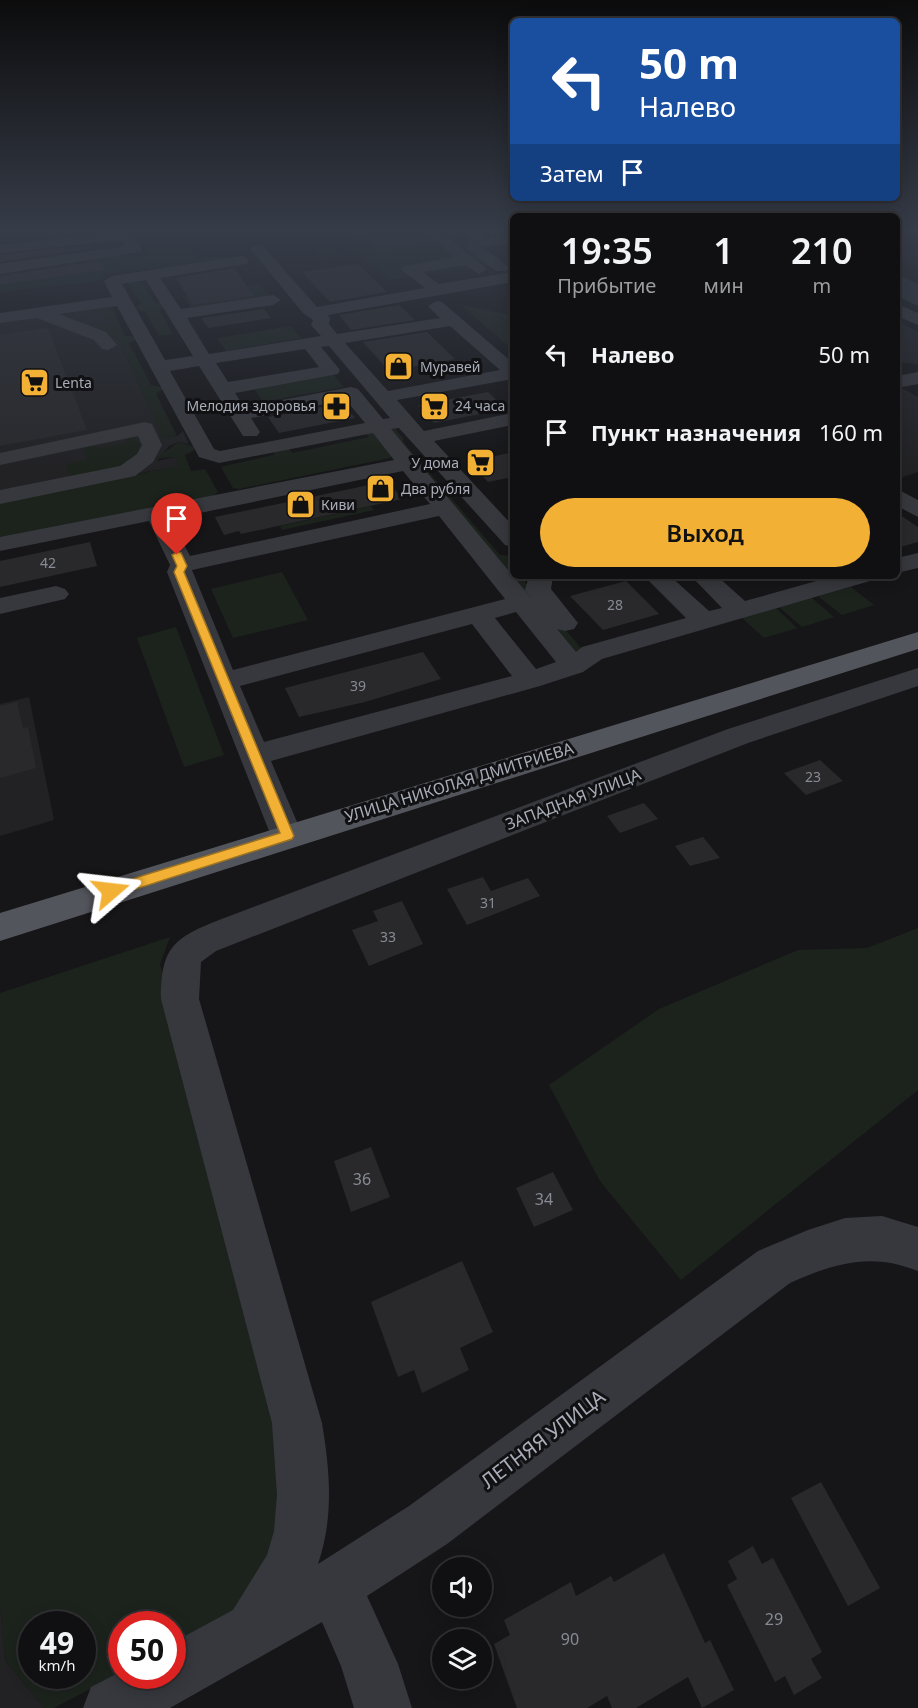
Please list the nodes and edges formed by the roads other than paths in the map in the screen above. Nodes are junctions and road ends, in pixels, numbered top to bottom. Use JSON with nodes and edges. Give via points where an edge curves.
{"nodes":[{"id":1,"x":61,"y":311,"type":"edge"},
{"id":2,"x":128,"y":311,"type":"edge"},
{"id":3,"x":175,"y":311,"type":"edge"},
{"id":4,"x":204,"y":311,"type":"edge"},
{"id":5,"x":313,"y":311,"type":"edge"},
{"id":6,"x":325,"y":311,"type":"edge"},
{"id":7,"x":445,"y":311,"type":"edge"},
{"id":8,"x":900,"y":311,"type":"edge"},
{"id":9,"x":316,"y":312,"type":"junction"},
{"id":10,"x":176,"y":315,"type":"junction"},
{"id":11,"x":44,"y":316,"type":"junction"},
{"id":12,"x":0,"y":318,"type":"edge"},
{"id":13,"x":918,"y":320,"type":"edge"},
{"id":14,"x":459,"y":326,"type":"junction"},
{"id":15,"x":0,"y":328,"type":"edge"},
{"id":16,"x":191,"y":339,"type":"junction"},
{"id":17,"x":308,"y":342,"type":"junction"},
{"id":18,"x":108,"y":345,"type":"dead end"},
{"id":19,"x":339,"y":345,"type":"junction"},
{"id":20,"x":147,"y":346,"type":"junction"},
{"id":21,"x":204,"y":360,"type":"junction"},
{"id":22,"x":158,"y":367,"type":"junction"},
{"id":23,"x":509,"y":369,"type":"edge"},
{"id":24,"x":918,"y":378,"type":"edge"},
{"id":25,"x":900,"y":381,"type":"edge"},
{"id":26,"x":223,"y":389,"type":"junction"},
{"id":27,"x":379,"y":391,"type":"junction"},
{"id":28,"x":239,"y":414,"type":"junction"},
{"id":29,"x":510,"y":420,"type":"edge"},
{"id":30,"x":404,"y":421,"type":"junction"},
{"id":31,"x":378,"y":426,"type":"junction"},
{"id":32,"x":510,"y":437,"type":"edge"},
{"id":33,"x":152,"y":445,"type":"junction"},
{"id":34,"x":201,"y":445,"type":"junction"},
{"id":35,"x":427,"y":446,"type":"junction"},
{"id":36,"x":261,"y":449,"type":"junction"},
{"id":37,"x":0,"y":459,"type":"edge"},
{"id":38,"x":410,"y":463,"type":"junction"},
{"id":39,"x":0,"y":497,"type":"edge"},
{"id":40,"x":900,"y":498,"type":"edge"},
{"id":41,"x":231,"y":499,"type":"junction"},
{"id":42,"x":444,"y":508,"type":"junction"},
{"id":43,"x":918,"y":510,"type":"edge"},
{"id":44,"x":158,"y":515,"type":"junction"},
{"id":45,"x":510,"y":537,"type":"edge"},
{"id":46,"x":0,"y":544,"type":"edge"},
{"id":47,"x":918,"y":560,"type":"edge"},
{"id":48,"x":900,"y":565,"type":"edge"},
{"id":49,"x":182,"y":566,"type":"junction"},
{"id":50,"x":542,"y":579,"type":"edge"},
{"id":51,"x":660,"y":579,"type":"edge"},
{"id":52,"x":706,"y":579,"type":"edge"},
{"id":53,"x":842,"y":579,"type":"edge"},
{"id":54,"x":56,"y":594,"type":"dead end"},
{"id":55,"x":521,"y":603,"type":"junction"},
{"id":56,"x":0,"y":606,"type":"edge"},
{"id":57,"x":741,"y":611,"type":"junction"},
{"id":58,"x":478,"y":614,"type":"junction"},
{"id":59,"x":704,"y":621,"type":"junction"},
{"id":60,"x":918,"y":640,"type":"edge"},
{"id":61,"x":582,"y":659,"type":"junction"},
{"id":62,"x":918,"y":676,"type":"edge"},
{"id":63,"x":530,"y":680,"type":"junction"},
{"id":64,"x":224,"y":681,"type":"junction"},
{"id":65,"x":254,"y":755,"type":"junction"},
{"id":66,"x":288,"y":836,"type":"junction"},
{"id":67,"x":0,"y":927,"type":"edge"},
{"id":68,"x":918,"y":1249,"type":"edge"},
{"id":69,"x":334,"y":1585,"type":"junction"},
{"id":70,"x":253,"y":1630,"type":"junction"},
{"id":71,"x":186,"y":1667,"type":"edge"},
{"id":72,"x":147,"y":1689,"type":"edge"},
{"id":73,"x":112,"y":1708,"type":"edge"},
{"id":74,"x":383,"y":1708,"type":"edge"}],
"edges":[{"from":1,"to":11,"type":"street"},
{"from":2,"to":20,"type":"street"},
{"from":3,"to":10,"type":"street"},
{"from":4,"to":10,"type":"street"},
{"from":5,"to":9,"type":"street"},
{"from":6,"to":9,"type":"street"},
{"from":7,"to":14,"type":"street"},
{"from":8,"to":13,"type":"street"},
{"from":9,"to":19,"type":"street","via":[[322,319],[320,325]]},
{"from":10,"to":16,"type":"street"},
{"from":11,"to":12,"type":"street"},
{"from":11,"to":15,"type":"street"},
{"from":11,"to":18,"type":"street","via":[[100,336]]},
{"from":14,"to":19,"type":"street"},
{"from":14,"to":23,"type":"street"},
{"from":16,"to":20,"type":"street"},
{"from":16,"to":21,"type":"street"},
{"from":17,"to":19,"type":"street"},
{"from":17,"to":21,"type":"street"},
{"from":17,"to":26,"type":"street","via":[[331,370]]},
{"from":19,"to":27,"type":"street"},
{"from":20,"to":22,"type":"street"},
{"from":21,"to":22,"type":"street"},
{"from":21,"to":26,"type":"street"},
{"from":22,"to":34,"type":"street"},
{"from":23,"to":27,"type":"street"},
{"from":24,"to":25,"type":"street"},
{"from":26,"to":28,"type":"street"},
{"from":27,"to":30,"type":"street"},
{"from":28,"to":31,"type":"street","via":[[351,393]]},
{"from":28,"to":36,"type":"street"},
{"from":29,"to":35,"type":"street"},
{"from":30,"to":31,"type":"street"},
{"from":30,"to":35,"type":"street"},
{"from":31,"to":36,"type":"street"},
{"from":31,"to":38,"type":"street"},
{"from":32,"to":35,"type":"street"},
{"from":33,"to":34,"type":"street"},
{"from":33,"to":37,"type":"street","via":[[145,428]]},
{"from":33,"to":39,"type":"street","via":[[146,458],[127,471]]},
{"from":34,"to":36,"type":"street","via":[[219,457]]},
{"from":34,"to":41,"type":"street"},
{"from":35,"to":45,"type":"street"},
{"from":38,"to":41,"type":"street"},
{"from":38,"to":42,"type":"street"},
{"from":40,"to":43,"type":"street"},
{"from":41,"to":44,"type":"street"},
{"from":42,"to":49,"type":"street"},
{"from":42,"to":55,"type":"street"},
{"from":44,"to":46,"type":"street","via":[[144,514]]},
{"from":44,"to":49,"type":"street"},
{"from":47,"to":48,"type":"street"},
{"from":49,"to":64,"type":"street","via":[[179,572]]},
{"from":50,"to":61,"type":"street","via":[[538,591]]},
{"from":51,"to":59,"type":"street"},
{"from":52,"to":57,"type":"street"},
{"from":53,"to":57,"type":"street"},
{"from":54,"to":56,"type":"street"},
{"from":55,"to":58,"type":"street"},
{"from":55,"to":61,"type":"street"},
{"from":57,"to":59,"type":"street"},
{"from":58,"to":63,"type":"street"},
{"from":58,"to":64,"type":"street"},
{"from":59,"to":61,"type":"street"},
{"from":60,"to":66,"type":"main road","name":"УЛИЦА НИКОЛАЯ ДМИТРИЕВА"},
{"from":61,"to":63,"type":"street"},
{"from":62,"to":70,"type":"street","name":"ЗАПАДНАЯ УЛИЦА","via":[[738,736],[231,930],[184,953],[179,969],[180,999],[297,1423],[305,1469],[302,1513],[291,1564]]},
{"from":63,"to":65,"type":"street"},
{"from":64,"to":65,"type":"street"},
{"from":65,"to":66,"type":"street"},
{"from":66,"to":67,"type":"main road","name":"УЛИЦА НИКОЛАЯ ДМИТРИЕВА"},
{"from":68,"to":69,"type":"street","name":"ЛЕТНЯЯ УЛИЦА","via":[[905,1242],[864,1237],[818,1247],[774,1267],[428,1526]]},
{"from":69,"to":70,"type":"street","name":"ЛЕТНЯЯ УЛИЦА"},
{"from":69,"to":74,"type":"street","via":[[369,1664]]},
{"from":70,"to":71,"type":"street","name":"ЛЕТНЯЯ УЛИЦА"},
{"from":72,"to":73,"type":"street","name":"ЛЕТНЯЯ УЛИЦА"}]}
